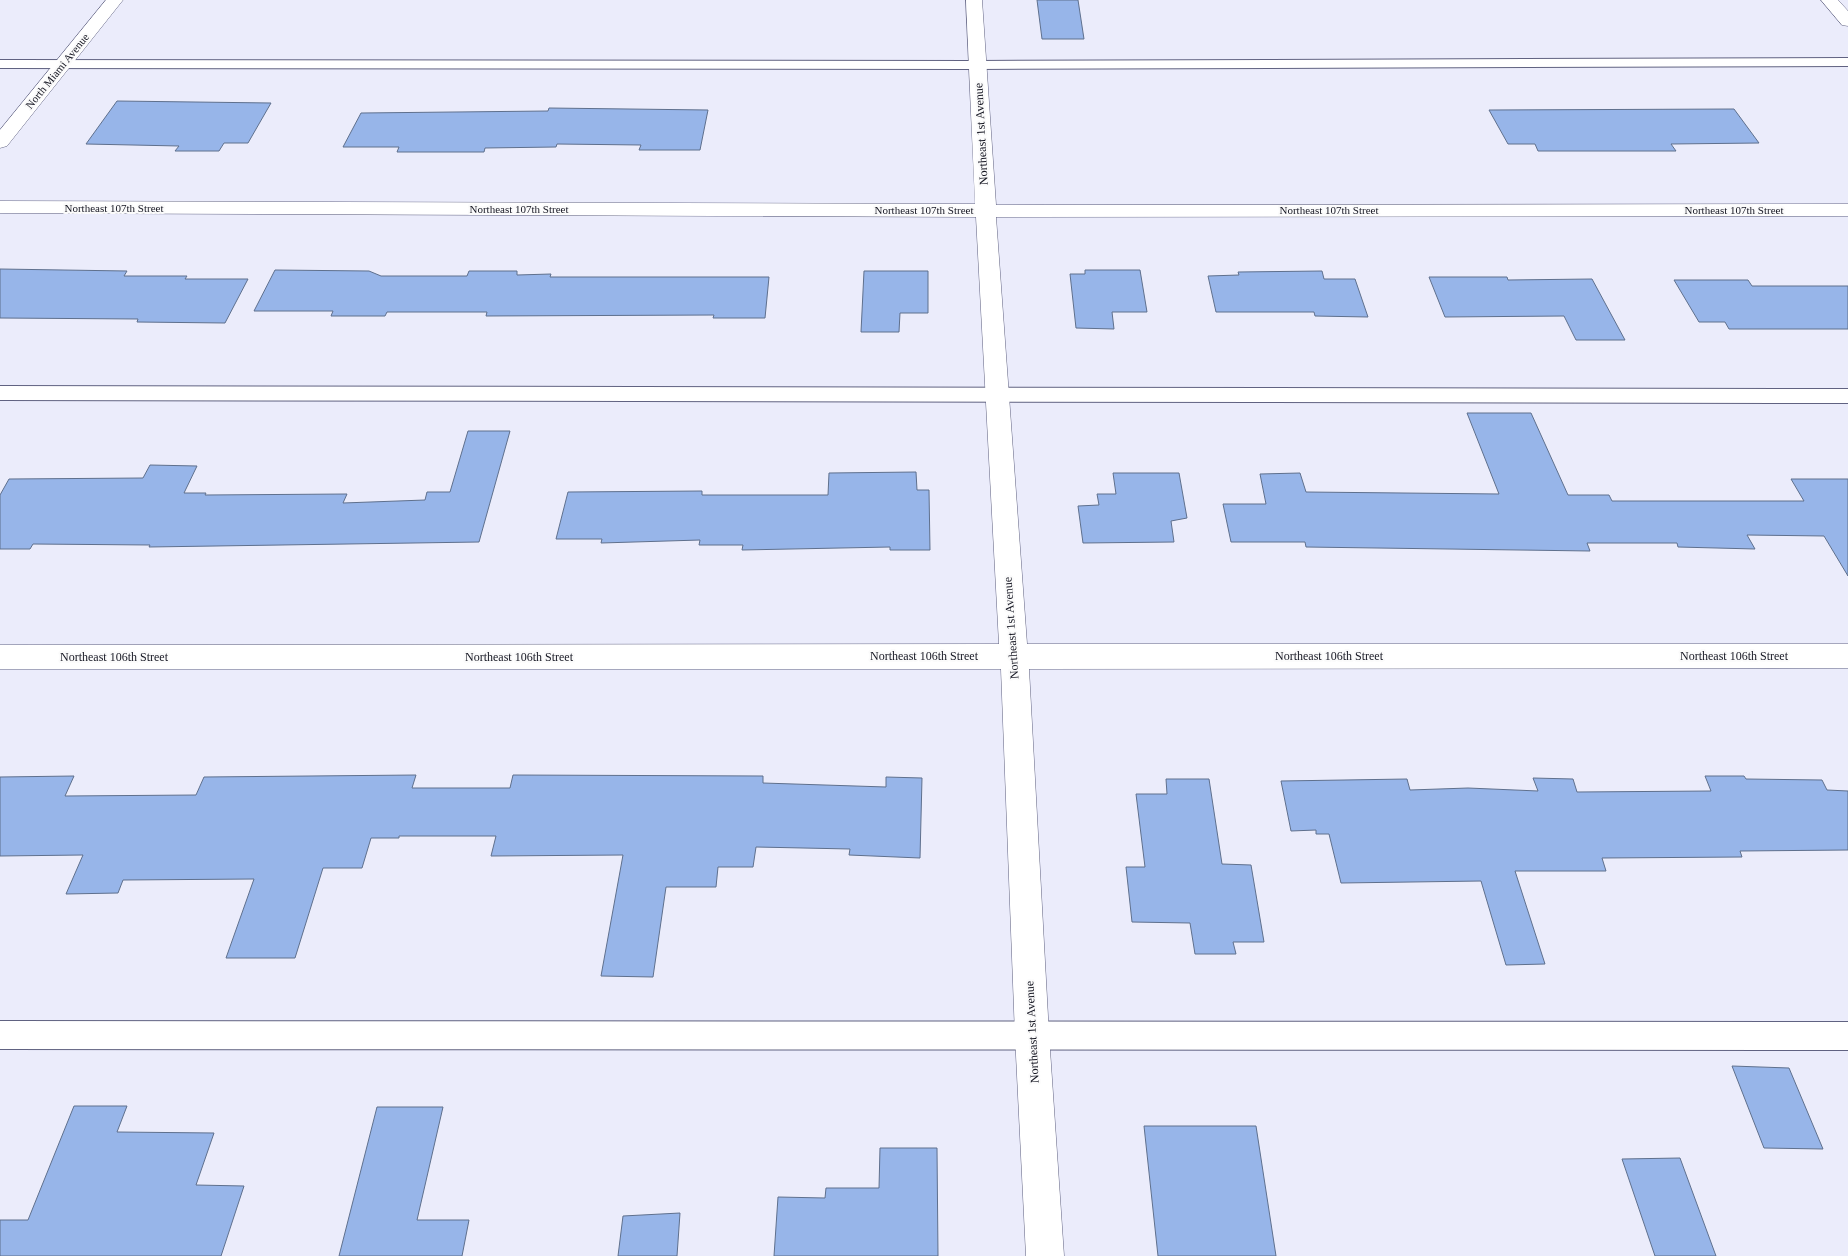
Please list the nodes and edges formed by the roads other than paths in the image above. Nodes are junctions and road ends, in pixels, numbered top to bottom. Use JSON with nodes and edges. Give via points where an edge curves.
{"nodes":[{"id":1,"x":114,"y":0,"type":"edge"},
{"id":2,"x":974,"y":0,"type":"edge"},
{"id":3,"x":1829,"y":0,"type":"edge"},
{"id":4,"x":1848,"y":21,"type":"edge"},
{"id":5,"x":1848,"y":62,"type":"edge"},
{"id":6,"x":0,"y":64,"type":"edge"},
{"id":7,"x":63,"y":64,"type":"junction"},
{"id":8,"x":978,"y":65,"type":"junction"},
{"id":9,"x":0,"y":142,"type":"edge"},
{"id":10,"x":0,"y":208,"type":"edge"},
{"id":11,"x":1848,"y":210,"type":"edge"},
{"id":12,"x":985,"y":211,"type":"junction"},
{"id":13,"x":0,"y":392,"type":"edge"},
{"id":14,"x":996,"y":396,"type":"junction"},
{"id":15,"x":1848,"y":396,"type":"edge"},
{"id":16,"x":1014,"y":656,"type":"junction"},
{"id":17,"x":1848,"y":656,"type":"edge"},
{"id":18,"x":0,"y":657,"type":"edge"},
{"id":19,"x":0,"y":1035,"type":"edge"},
{"id":20,"x":1032,"y":1036,"type":"junction"},
{"id":21,"x":1848,"y":1036,"type":"edge"},
{"id":22,"x":1045,"y":1256,"type":"edge"}],
"edges":[{"from":1,"to":7,"type":"street","name":"North Miami Avenue"},
{"from":2,"to":8,"type":"street","name":"Northeast 1st Avenue"},
{"from":3,"to":4,"type":"street"},
{"from":5,"to":8,"type":"lane"},
{"from":6,"to":7,"type":"lane"},
{"from":7,"to":8,"type":"lane"},
{"from":7,"to":9,"type":"street","name":"North Miami Avenue"},
{"from":8,"to":12,"type":"street","name":"Northeast 1st Avenue"},
{"from":10,"to":12,"type":"street","name":"Northeast 107th Street"},
{"from":11,"to":12,"type":"street","name":"Northeast 107th Street"},
{"from":12,"to":14,"type":"street","name":"Northeast 1st Avenue"},
{"from":13,"to":14,"type":"lane"},
{"from":14,"to":15,"type":"lane"},
{"from":14,"to":16,"type":"street","name":"Northeast 1st Avenue"},
{"from":16,"to":17,"type":"street","name":"Northeast 106th Street"},
{"from":16,"to":18,"type":"street","name":"Northeast 106th Street"},
{"from":16,"to":20,"type":"street","name":"Northeast 1st Avenue"},
{"from":19,"to":20,"type":"lane"},
{"from":20,"to":21,"type":"lane"},
{"from":20,"to":22,"type":"street","name":"Northeast 1st Avenue"}]}
